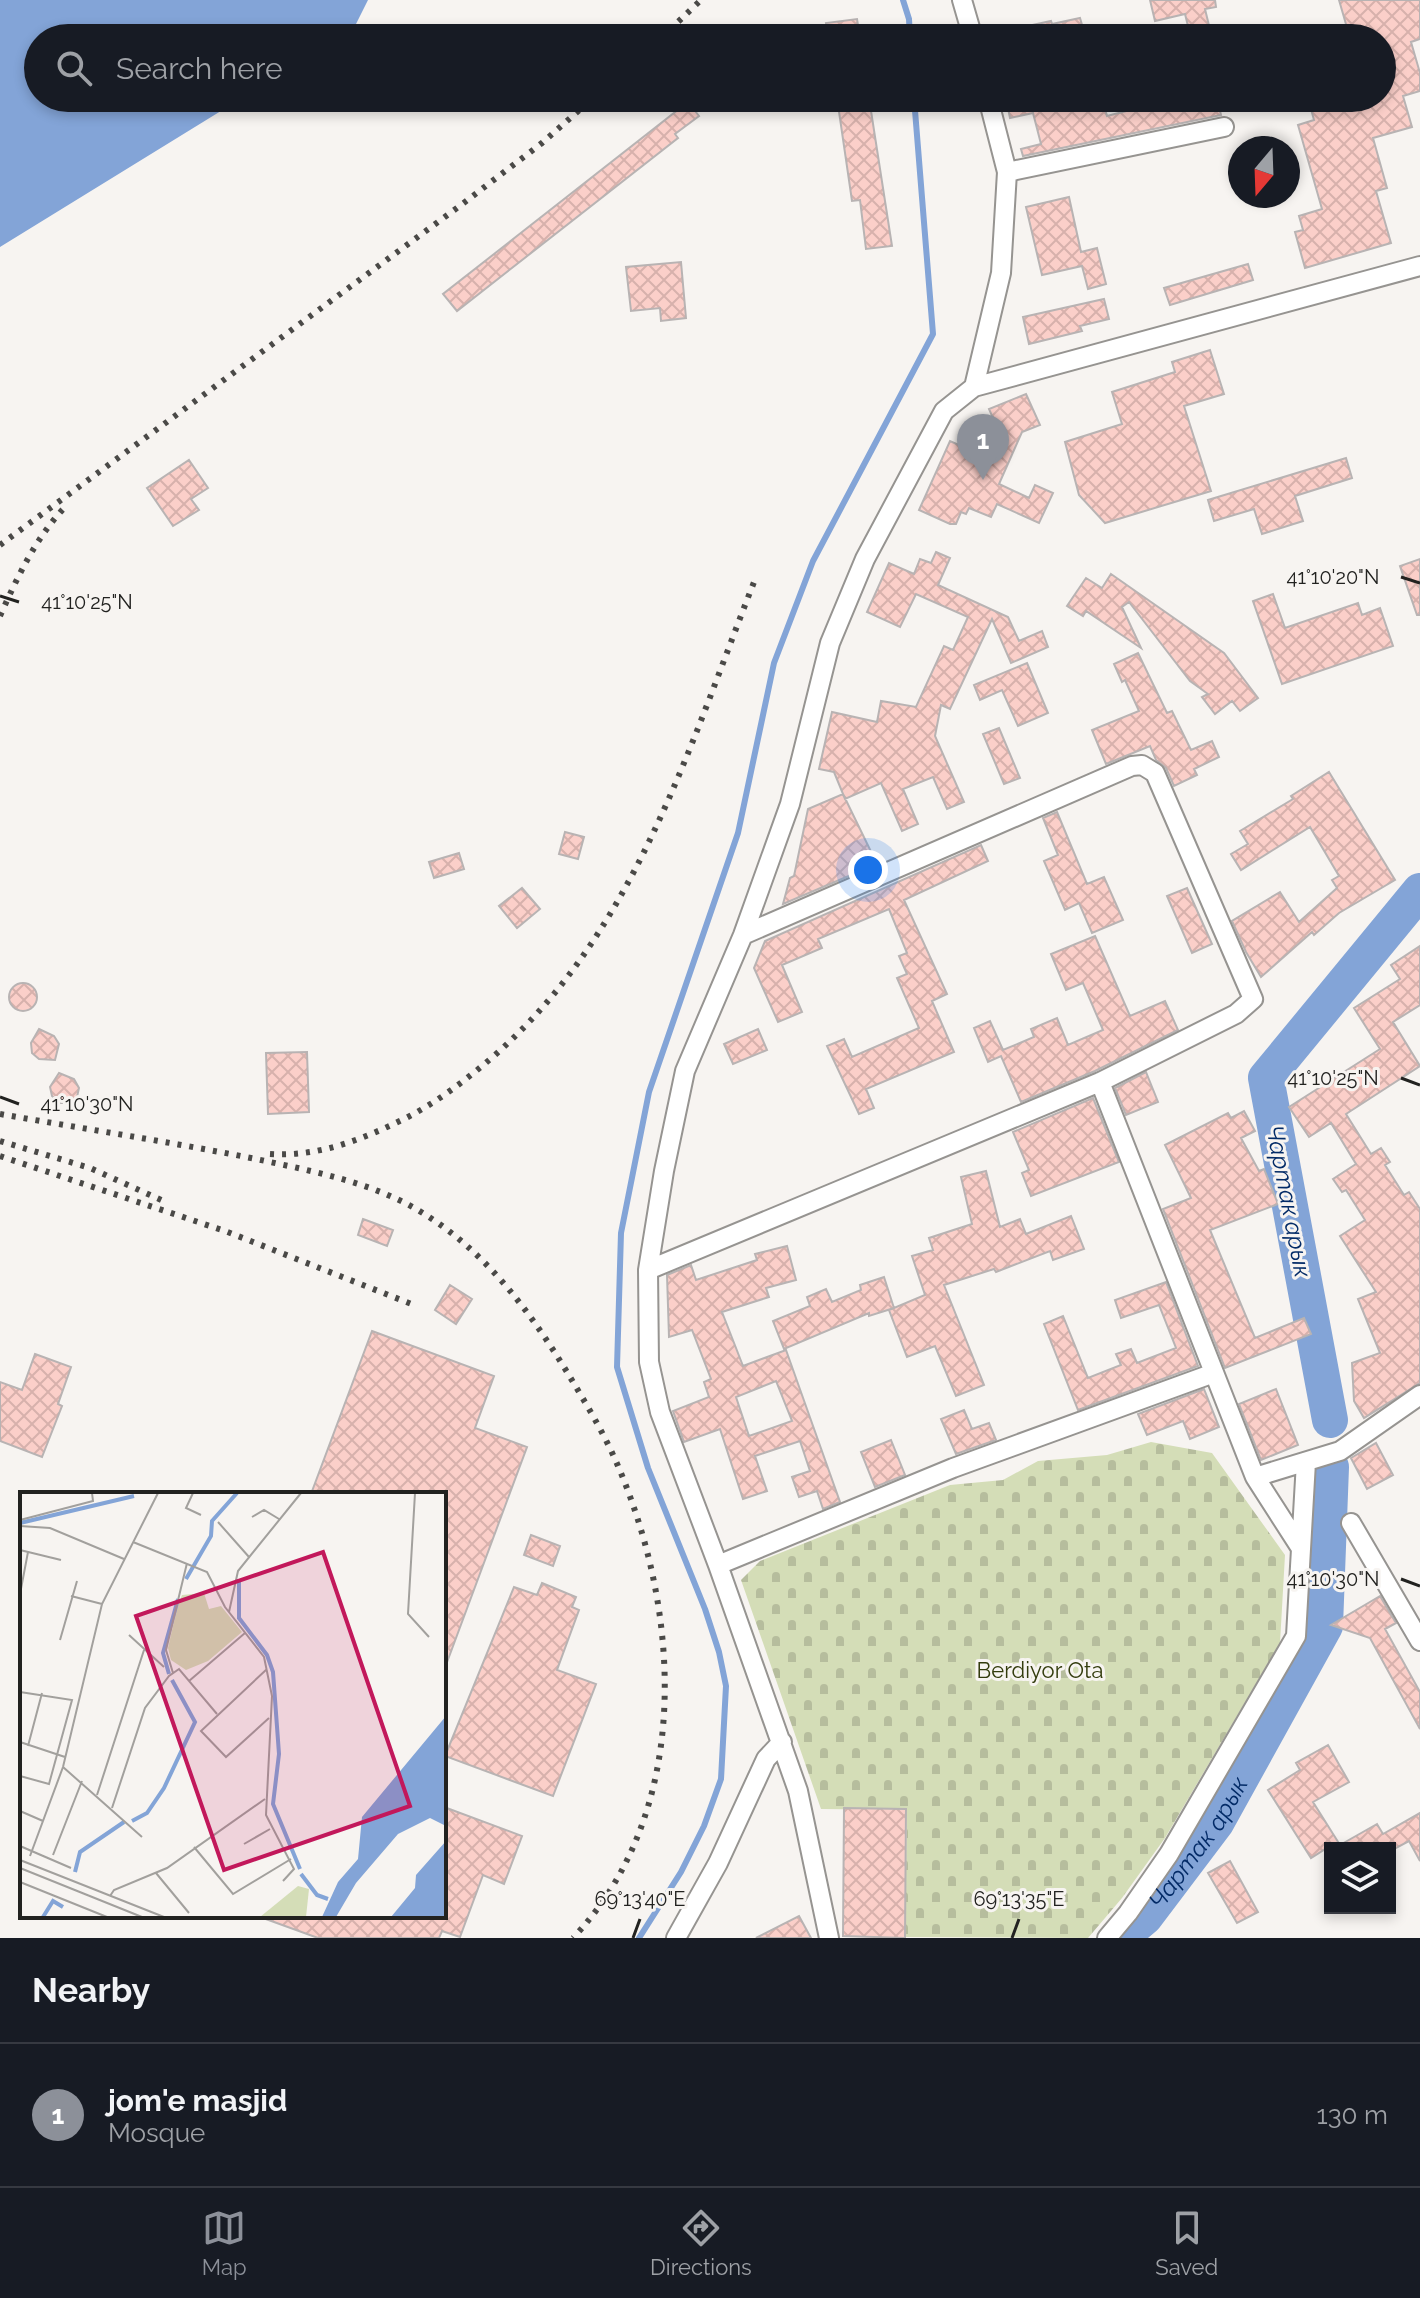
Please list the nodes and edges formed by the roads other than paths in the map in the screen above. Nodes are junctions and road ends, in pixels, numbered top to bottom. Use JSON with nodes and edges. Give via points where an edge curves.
{"nodes":[{"id":1,"x":962,"y":0,"type":"edge"},
{"id":2,"x":969,"y":24,"type":"edge"},
{"id":3,"x":992,"y":112,"type":"edge"},
{"id":4,"x":1224,"y":127,"type":"dead end"},
{"id":5,"x":1007,"y":172,"type":"junction"},
{"id":6,"x":1420,"y":266,"type":"edge"},
{"id":7,"x":974,"y":387,"type":"junction"},
{"id":8,"x":743,"y":935,"type":"junction"},
{"id":9,"x":1100,"y":1082,"type":"junction"},
{"id":10,"x":648,"y":1270,"type":"junction"},
{"id":11,"x":1214,"y":1373,"type":"junction"},
{"id":12,"x":1420,"y":1395,"type":"edge"},
{"id":13,"x":1306,"y":1462,"type":"junction"},
{"id":14,"x":1255,"y":1477,"type":"junction"},
{"id":15,"x":1351,"y":1523,"type":"dead end"},
{"id":16,"x":1300,"y":1547,"type":"junction"},
{"id":17,"x":718,"y":1565,"type":"junction"},
{"id":18,"x":1420,"y":1641,"type":"edge"},
{"id":19,"x":782,"y":1742,"type":"junction"},
{"id":20,"x":676,"y":1938,"type":"edge"},
{"id":21,"x":829,"y":1938,"type":"edge"},
{"id":22,"x":1107,"y":1938,"type":"edge"}],
"edges":[{"from":1,"to":2,"type":"street"},
{"from":3,"to":5,"type":"street"},
{"from":4,"to":5,"type":"street"},
{"from":5,"to":7,"type":"street","via":[[1001,273]]},
{"from":6,"to":7,"type":"street"},
{"from":7,"to":8,"type":"street","via":[[944,411],[840,615],[820,672],[790,804]]},
{"from":8,"to":9,"type":"street","via":[[1132,766],[1149,767],[1253,999],[1236,1014]]},
{"from":8,"to":10,"type":"street","via":[[685,1071]]},
{"from":9,"to":10,"type":"street"},
{"from":9,"to":11,"type":"street"},
{"from":10,"to":17,"type":"street","via":[[648,1353],[655,1394]]},
{"from":11,"to":14,"type":"street"},
{"from":11,"to":17,"type":"street","via":[[953,1468]]},
{"from":12,"to":13,"type":"street","via":[[1340,1451]]},
{"from":13,"to":14,"type":"street"},
{"from":13,"to":16,"type":"street"},
{"from":14,"to":16,"type":"street"},
{"from":15,"to":18,"type":"street"},
{"from":16,"to":22,"type":"street","via":[[1296,1636],[1169,1854]]},
{"from":17,"to":19,"type":"street"},
{"from":19,"to":20,"type":"street","via":[[766,1759]]},
{"from":19,"to":21,"type":"street","via":[[798,1791]]}]}
